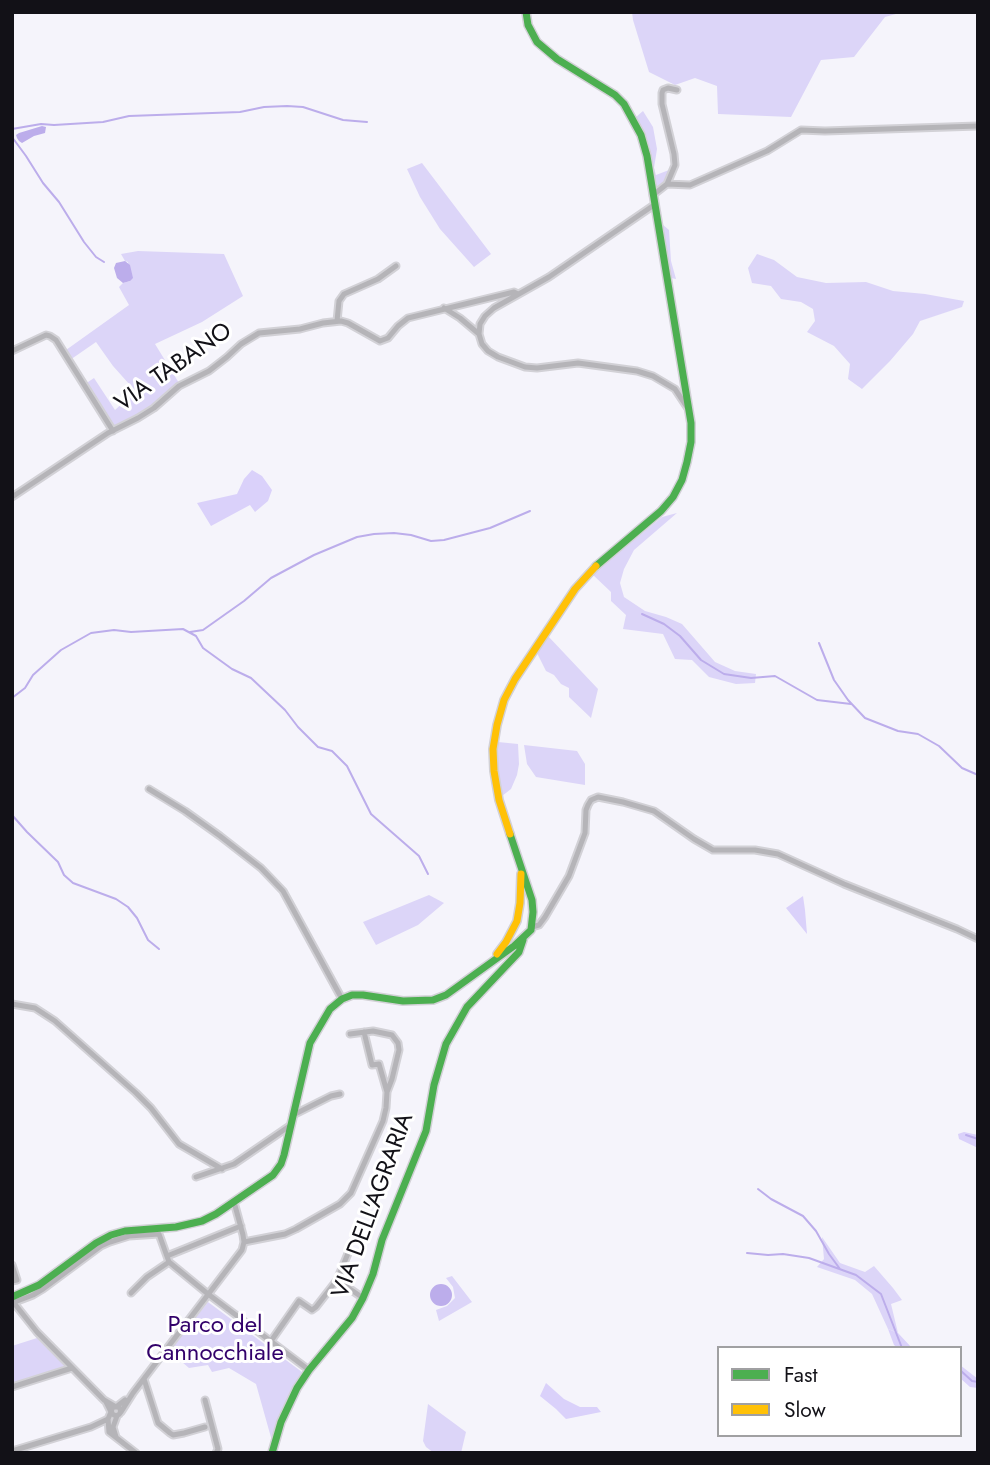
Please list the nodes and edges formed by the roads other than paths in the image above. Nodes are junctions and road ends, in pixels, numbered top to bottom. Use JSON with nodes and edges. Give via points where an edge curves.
{"nodes":[{"id":1,"x":526,"y":12,"type":"edge"},
{"id":2,"x":677,"y":90,"type":"dead end"},
{"id":3,"x":978,"y":126,"type":"edge"},
{"id":4,"x":667,"y":184,"type":"junction"},
{"id":5,"x":653,"y":195,"type":"junction"},
{"id":6,"x":654,"y":205,"type":"junction"},
{"id":7,"x":396,"y":265,"type":"dead end"},
{"id":8,"x":518,"y":295,"type":"junction"},
{"id":9,"x":444,"y":308,"type":"junction"},
{"id":10,"x":337,"y":321,"type":"junction"},
{"id":11,"x":479,"y":334,"type":"junction"},
{"id":12,"x":12,"y":351,"type":"edge"},
{"id":13,"x":683,"y":373,"type":"junction"},
{"id":14,"x":672,"y":386,"type":"junction"},
{"id":15,"x":686,"y":388,"type":"junction"},
{"id":16,"x":689,"y":409,"type":"junction"},
{"id":17,"x":113,"y":431,"type":"junction"},
{"id":18,"x":12,"y":497,"type":"edge"},
{"id":19,"x":149,"y":789,"type":"dead end"},
{"id":20,"x":522,"y":869,"type":"junction"},
{"id":21,"x":516,"y":923,"type":"junction"},
{"id":22,"x":529,"y":930,"type":"junction"},
{"id":23,"x":978,"y":939,"type":"edge"},
{"id":24,"x":492,"y":960,"type":"junction"},
{"id":25,"x":342,"y":999,"type":"junction"},
{"id":26,"x":12,"y":1004,"type":"edge"},
{"id":27,"x":364,"y":1032,"type":"junction"},
{"id":28,"x":350,"y":1034,"type":"dead end"},
{"id":29,"x":387,"y":1092,"type":"junction"},
{"id":30,"x":340,"y":1094,"type":"dead end"},
{"id":31,"x":293,"y":1115,"type":"junction"},
{"id":32,"x":291,"y":1125,"type":"junction"},
{"id":33,"x":222,"y":1169,"type":"junction"},
{"id":34,"x":196,"y":1177,"type":"dead end"},
{"id":35,"x":234,"y":1202,"type":"junction"},
{"id":36,"x":241,"y":1226,"type":"junction"},
{"id":37,"x":244,"y":1242,"type":"junction"},
{"id":38,"x":349,"y":1251,"type":"dead end"},
{"id":39,"x":168,"y":1259,"type":"junction"},
{"id":40,"x":12,"y":1265,"type":"edge"},
{"id":41,"x":337,"y":1280,"type":"junction"},
{"id":42,"x":12,"y":1281,"type":"edge"},
{"id":43,"x":131,"y":1293,"type":"dead end"},
{"id":44,"x":208,"y":1294,"type":"junction"},
{"id":45,"x":363,"y":1298,"type":"junction"},
{"id":46,"x":13,"y":1301,"type":"edge"},
{"id":47,"x":271,"y":1341,"type":"junction"},
{"id":48,"x":72,"y":1368,"type":"junction"},
{"id":49,"x":309,"y":1370,"type":"junction"},
{"id":50,"x":144,"y":1379,"type":"junction"},
{"id":51,"x":12,"y":1387,"type":"edge"},
{"id":52,"x":205,"y":1400,"type":"dead end"},
{"id":53,"x":111,"y":1419,"type":"junction"},
{"id":54,"x":91,"y":1427,"type":"junction"},
{"id":55,"x":205,"y":1427,"type":"dead end"},
{"id":56,"x":116,"y":1437,"type":"junction"},
{"id":57,"x":12,"y":1451,"type":"edge"},
{"id":58,"x":136,"y":1453,"type":"edge"},
{"id":59,"x":216,"y":1453,"type":"edge"},
{"id":60,"x":272,"y":1453,"type":"edge"}],
"edges":[{"from":1,"to":5,"type":"main road","via":[[531,33],[544,49],[624,104],[647,156]]},
{"from":2,"to":4,"type":"street","via":[[662,93],[675,165]]},
{"from":3,"to":4,"type":"street","via":[[801,130],[767,151],[690,185]]},
{"from":4,"to":5,"type":"street"},
{"from":5,"to":6,"type":"main road"},
{"from":6,"to":8,"type":"street"},
{"from":6,"to":13,"type":"main road"},
{"from":7,"to":10,"type":"street","via":[[379,279],[344,294]]},
{"from":8,"to":9,"type":"street","via":[[514,292]]},
{"from":8,"to":11,"type":"street","via":[[485,316]]},
{"from":9,"to":10,"type":"street","via":[[408,318],[380,341]]},
{"from":9,"to":11,"type":"street"},
{"from":10,"to":17,"type":"street","name":"VIA TABANO","via":[[259,333],[209,370],[178,386],[154,408]]},
{"from":11,"to":14,"type":"street","via":[[488,351],[525,367],[578,363],[637,371]]},
{"from":12,"to":17,"type":"street","via":[[50,336]]},
{"from":13,"to":14,"type":"street"},
{"from":13,"to":15,"type":"main road"},
{"from":14,"to":15,"type":"street"},
{"from":14,"to":16,"type":"street"},
{"from":15,"to":16,"type":"main road"},
{"from":16,"to":20,"type":"main road","via":[[690,452],[673,497],[575,589],[504,701],[493,749],[494,771]]},
{"from":17,"to":18,"type":"street","name":"VIA TABANO"},
{"from":19,"to":25,"type":"street","via":[[220,836],[283,891]]},
{"from":20,"to":21,"type":"main road"},
{"from":20,"to":22,"type":"main road","via":[[532,900]]},
{"from":21,"to":22,"type":"street","via":[[519,933]]},
{"from":21,"to":22,"type":"main road","via":[[529,920]]},
{"from":21,"to":24,"type":"main road"},
{"from":22,"to":23,"type":"street","via":[[545,917],[569,876],[585,833],[588,805],[602,798],[654,811],[713,850],[778,854]]},
{"from":22,"to":24,"type":"main road"},
{"from":22,"to":45,"type":"main road","name":"VIA DELL'AGRARIA","via":[[519,952],[467,1007],[446,1044],[426,1131]]},
{"from":24,"to":25,"type":"main road","via":[[433,1000],[363,995]]},
{"from":25,"to":31,"type":"main road","via":[[330,1009],[310,1043]]},
{"from":26,"to":33,"type":"street","via":[[34,1008],[55,1021],[136,1093],[179,1144]]},
{"from":27,"to":28,"type":"street"},
{"from":27,"to":29,"type":"street","via":[[372,1065],[379,1064]]},
{"from":27,"to":29,"type":"street","via":[[392,1035],[398,1043]]},
{"from":29,"to":37,"type":"street","via":[[383,1121],[351,1193],[296,1229]]},
{"from":30,"to":31,"type":"street"},
{"from":31,"to":32,"type":"main road"},
{"from":32,"to":33,"type":"street"},
{"from":32,"to":35,"type":"main road","via":[[277,1170]]},
{"from":33,"to":34,"type":"street"},
{"from":35,"to":36,"type":"street"},
{"from":35,"to":46,"type":"main road","via":[[191,1225],[111,1236]]},
{"from":36,"to":37,"type":"street"},
{"from":36,"to":39,"type":"street"},
{"from":37,"to":44,"type":"street"},
{"from":38,"to":41,"type":"street"},
{"from":39,"to":43,"type":"street"},
{"from":39,"to":44,"type":"street"},
{"from":39,"to":46,"type":"street","via":[[159,1234],[129,1236],[102,1246],[33,1295]]},
{"from":40,"to":42,"type":"street","via":[[16,1280]]},
{"from":41,"to":45,"type":"street"},
{"from":41,"to":47,"type":"street","via":[[312,1310],[299,1301]]},
{"from":44,"to":47,"type":"street"},
{"from":44,"to":50,"type":"street"},
{"from":45,"to":49,"type":"main road","name":"VIA DELL'AGRARIA"},
{"from":46,"to":48,"type":"street"},
{"from":47,"to":49,"type":"street"},
{"from":48,"to":51,"type":"street"},
{"from":48,"to":53,"type":"street","via":[[104,1400]]},
{"from":49,"to":60,"type":"main road","name":"VIA DELL'AGRARIA","via":[[281,1422]]},
{"from":50,"to":53,"type":"street"},
{"from":50,"to":55,"type":"street","via":[[158,1423],[173,1434]]},
{"from":52,"to":59,"type":"street"},
{"from":53,"to":54,"type":"street"},
{"from":53,"to":54,"type":"street"},
{"from":53,"to":56,"type":"street"},
{"from":53,"to":56,"type":"street"},
{"from":54,"to":57,"type":"street"},
{"from":56,"to":58,"type":"street"}]}
